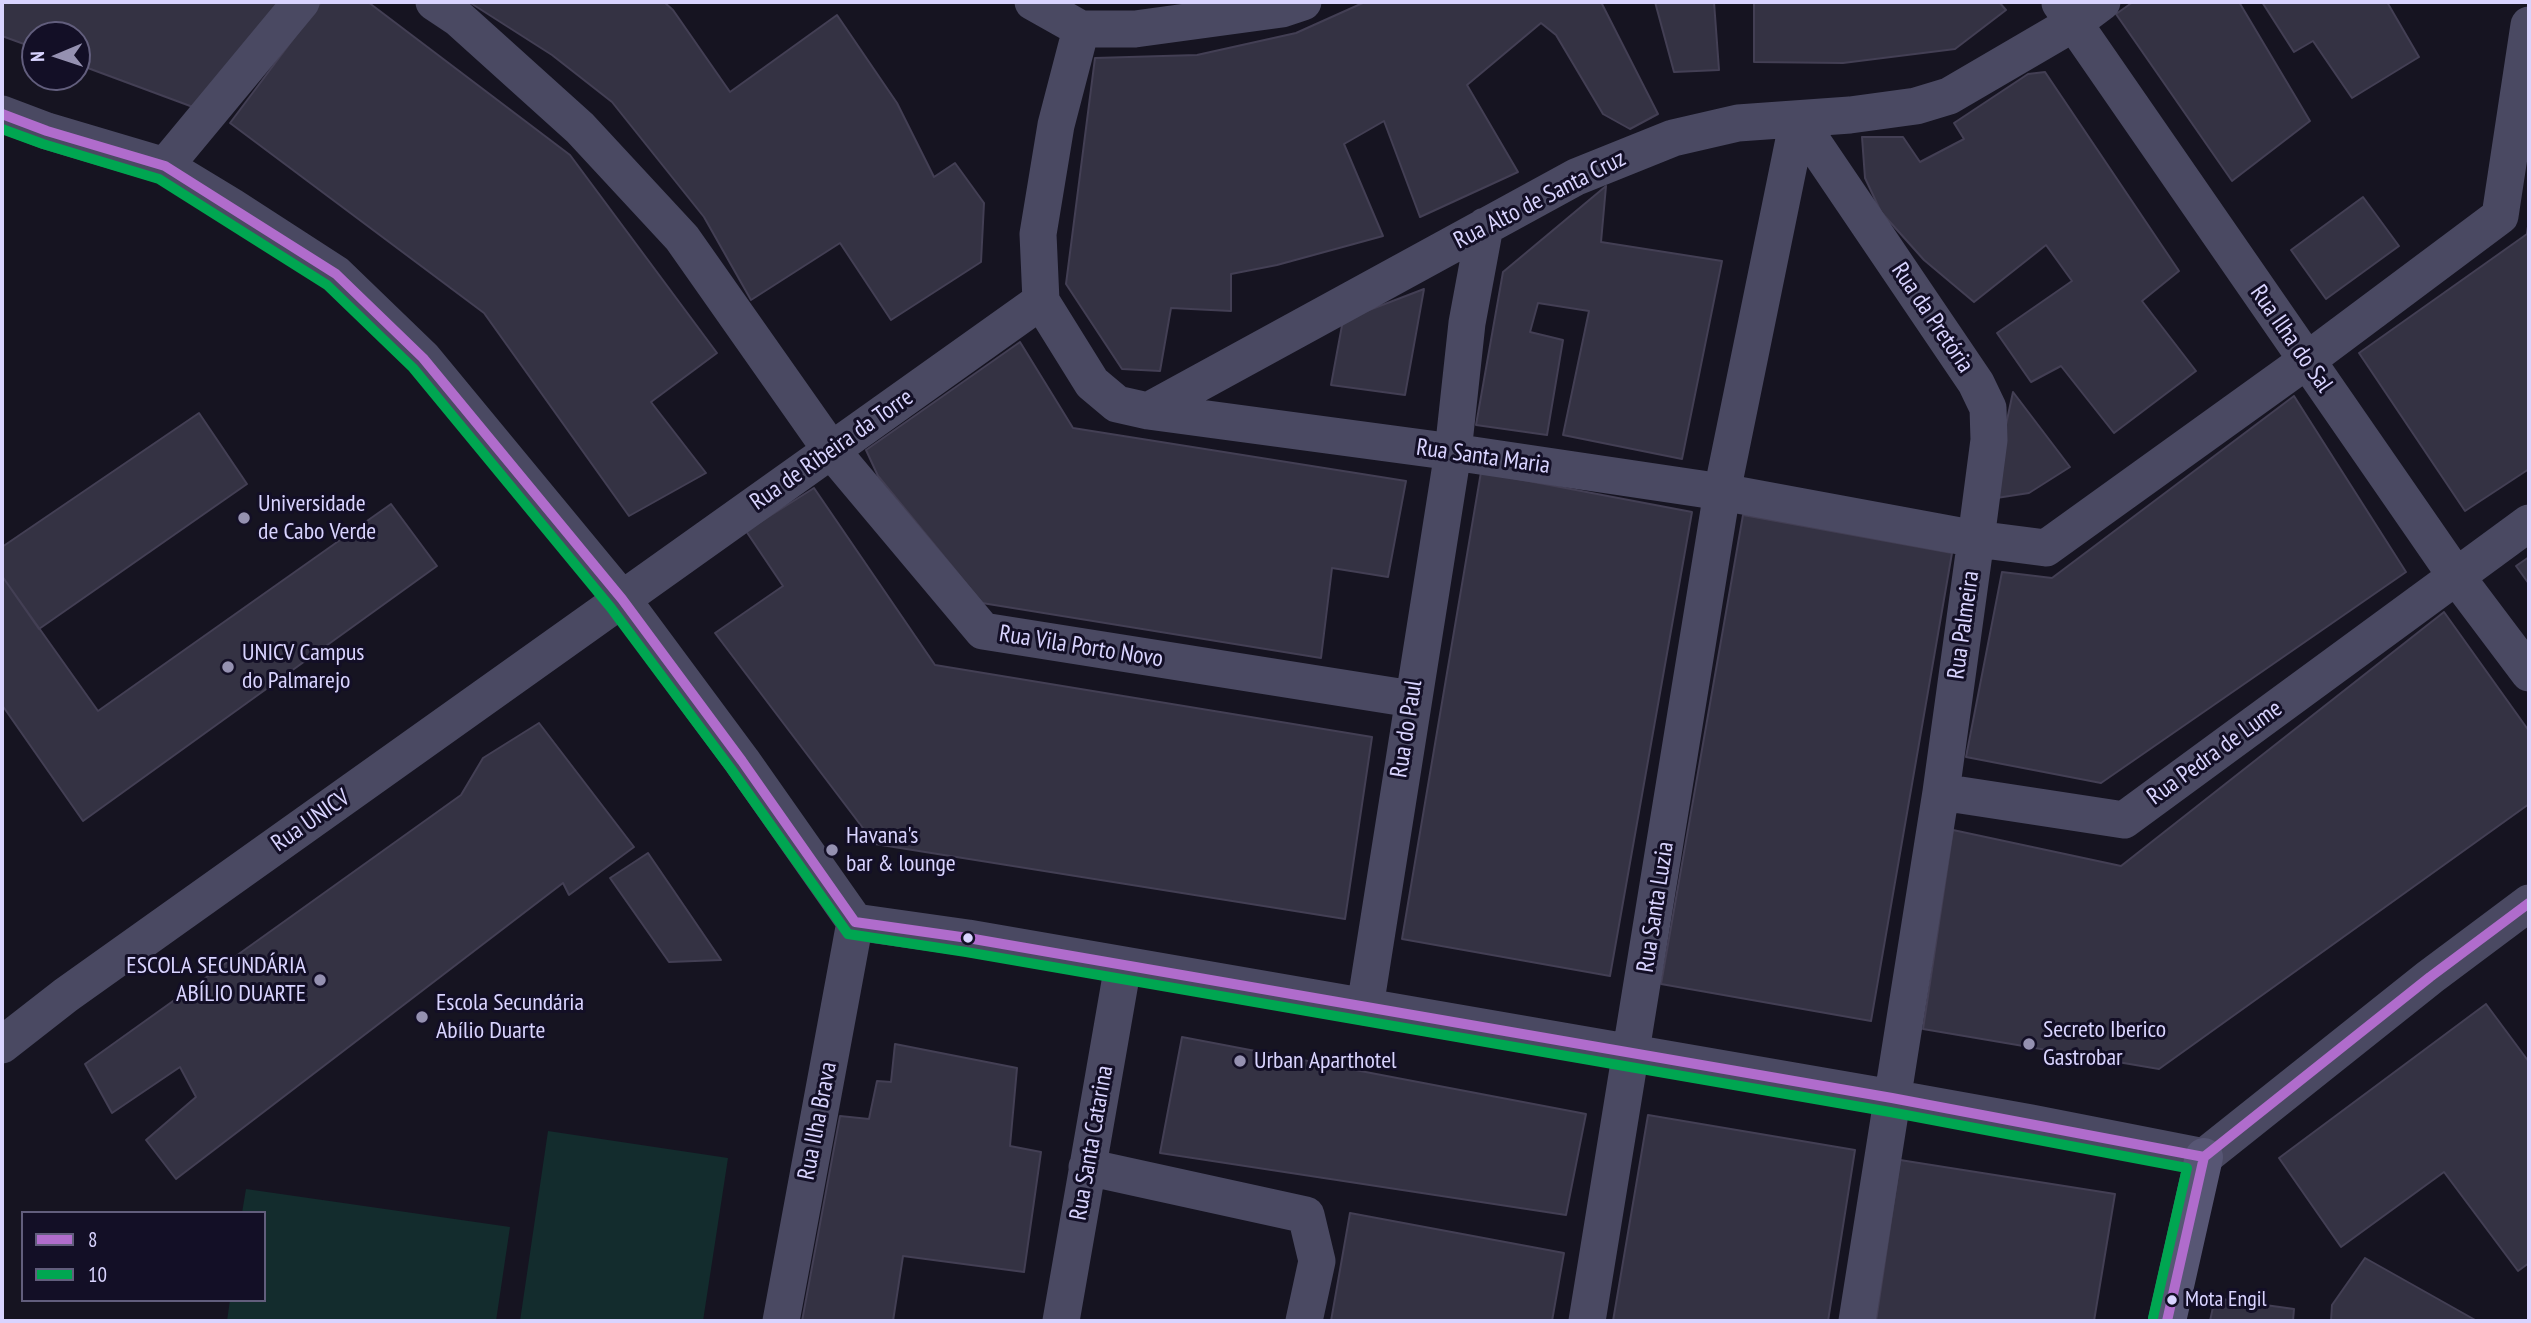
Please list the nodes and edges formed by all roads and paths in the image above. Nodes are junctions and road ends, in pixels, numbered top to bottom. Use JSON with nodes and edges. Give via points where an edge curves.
{"nodes":[{"id":1,"x":301,"y":2,"type":"edge"},
{"id":2,"x":434,"y":2,"type":"edge"},
{"id":3,"x":1033,"y":2,"type":"edge"},
{"id":4,"x":1303,"y":2,"type":"edge"},
{"id":5,"x":2078,"y":9,"type":"edge"},
{"id":6,"x":2529,"y":25,"type":"edge"},
{"id":7,"x":1081,"y":29,"type":"junction"},
{"id":8,"x":2,"y":114,"type":"edge"},
{"id":9,"x":1798,"y":120,"type":"junction"},
{"id":10,"x":164,"y":166,"type":"junction"},
{"id":11,"x":1485,"y":226,"type":"junction"},
{"id":12,"x":1041,"y":300,"type":"junction"},
{"id":13,"x":2306,"y":361,"type":"junction"},
{"id":14,"x":1148,"y":411,"type":"junction"},
{"id":15,"x":831,"y":450,"type":"junction"},
{"id":16,"x":1453,"y":452,"type":"junction"},
{"id":17,"x":1722,"y":492,"type":"junction"},
{"id":18,"x":2529,"y":523,"type":"edge"},
{"id":19,"x":1976,"y":539,"type":"junction"},
{"id":20,"x":2456,"y":576,"type":"junction"},
{"id":21,"x":622,"y":599,"type":"junction"},
{"id":22,"x":2529,"y":673,"type":"edge"},
{"id":23,"x":1412,"y":699,"type":"junction"},
{"id":24,"x":1941,"y":792,"type":"junction"},
{"id":25,"x":2529,"y":903,"type":"edge"},
{"id":26,"x":855,"y":922,"type":"junction"},
{"id":27,"x":1123,"y":965,"type":"junction"},
{"id":28,"x":1365,"y":1007,"type":"junction"},
{"id":29,"x":2,"y":1045,"type":"edge"},
{"id":30,"x":1632,"y":1053,"type":"junction"},
{"id":31,"x":1892,"y":1098,"type":"junction"},
{"id":32,"x":2204,"y":1157,"type":"junction"},
{"id":33,"x":1087,"y":1167,"type":"junction"},
{"id":34,"x":781,"y":1321,"type":"edge"},
{"id":35,"x":1060,"y":1321,"type":"edge"},
{"id":36,"x":1304,"y":1321,"type":"edge"},
{"id":37,"x":1587,"y":1321,"type":"edge"},
{"id":38,"x":1857,"y":1321,"type":"edge"},
{"id":39,"x":2167,"y":1321,"type":"edge"}],
"edges":[{"from":1,"to":10,"type":"street"},
{"from":2,"to":15,"type":"street","name":"Rua Vila Porto Novo","via":[[458,18],[580,128],[682,238]]},
{"from":3,"to":7,"type":"street"},
{"from":4,"to":7,"type":"street","via":[[1282,9],[1135,29]]},
{"from":5,"to":9,"type":"street","name":"Rua Alto de Santa Cruz","via":[[1949,96],[1916,106]]},
{"from":5,"to":13,"type":"street","name":"Rua Ilha do Sal"},
{"from":6,"to":13,"type":"street","name":"Rua Palmeira","via":[[2500,216]]},
{"from":7,"to":12,"type":"street","via":[[1056,125],[1038,234]]},
{"from":8,"to":10,"type":"street"},
{"from":9,"to":11,"type":"street","name":"Rua Alto de Santa Cruz","via":[[1738,123],[1673,138],[1576,177]]},
{"from":9,"to":17,"type":"street","name":"Rua Santa Luzia"},
{"from":9,"to":19,"type":"street","name":"Rua da Pretória","via":[[1989,408]]},
{"from":10,"to":21,"type":"street","via":[[336,274],[424,358]]},
{"from":11,"to":14,"type":"street","name":"Rua Alto de Santa Cruz"},
{"from":11,"to":16,"type":"street","name":"Rua do Paul","via":[[1467,323]]},
{"from":12,"to":14,"type":"street","name":"Rua Santa Maria","via":[[1092,383],[1117,404]]},
{"from":12,"to":15,"type":"street","name":"Rua de Ribeira da Torre"},
{"from":13,"to":19,"type":"street","name":"Rua Palmeira","via":[[2046,548]]},
{"from":13,"to":20,"type":"street","name":"Rua Ilha do Sal"},
{"from":14,"to":16,"type":"street","name":"Rua Santa Maria"},
{"from":15,"to":21,"type":"street","name":"Rua de Ribeira da Torre"},
{"from":15,"to":23,"type":"street","name":"Rua Vila Porto Novo","via":[[984,631]]},
{"from":16,"to":17,"type":"street","name":"Rua Santa Maria"},
{"from":16,"to":23,"type":"street","name":"Rua do Paul"},
{"from":17,"to":19,"type":"street","name":"Rua Santa Maria"},
{"from":17,"to":30,"type":"street","name":"Rua Santa Luzia"},
{"from":18,"to":20,"type":"street","name":"Rua Pedra de Lume"},
{"from":19,"to":24,"type":"street","name":"Rua Palmeira"},
{"from":20,"to":22,"type":"street","name":"Rua Ilha do Sal"},
{"from":20,"to":24,"type":"street","name":"Rua Pedra de Lume","via":[[2124,820]]},
{"from":21,"to":26,"type":"street"},
{"from":21,"to":29,"type":"street","name":"Rua UNICV"},
{"from":23,"to":28,"type":"street","name":"Rua do Paul"},
{"from":24,"to":31,"type":"street","name":"Rua Palmeira"},
{"from":25,"to":32,"type":"street"},
{"from":26,"to":27,"type":"street"},
{"from":26,"to":34,"type":"street","name":"Rua Ilha Brava"},
{"from":27,"to":28,"type":"street"},
{"from":27,"to":33,"type":"street","name":"Rua Santa Catarina"},
{"from":28,"to":30,"type":"street"},
{"from":30,"to":31,"type":"street"},
{"from":30,"to":37,"type":"street","name":"Rua Santa Luzia"},
{"from":31,"to":32,"type":"street"},
{"from":31,"to":38,"type":"street","name":"Rua Palmeira"},
{"from":32,"to":39,"type":"street"},
{"from":33,"to":35,"type":"street","name":"Rua Santa Catarina"},
{"from":33,"to":36,"type":"street","via":[[1306,1215],[1317,1261]]}]}
